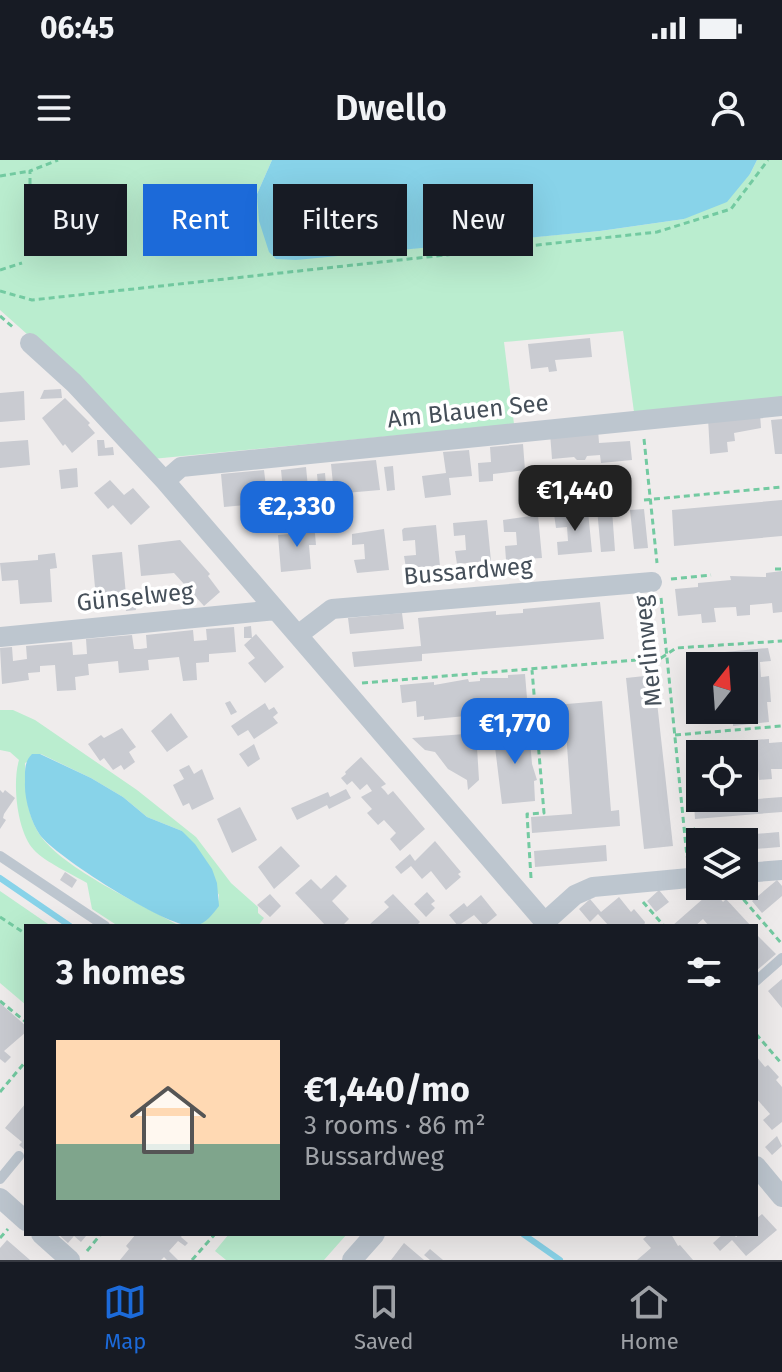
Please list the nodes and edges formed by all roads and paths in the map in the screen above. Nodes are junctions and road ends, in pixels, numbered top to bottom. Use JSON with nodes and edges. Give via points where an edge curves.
{"nodes":[{"id":1,"x":58,"y":160,"type":"edge"},
{"id":2,"x":768,"y":160,"type":"edge"},
{"id":3,"x":30,"y":171,"type":"junction"},
{"id":4,"x":0,"y":176,"type":"edge"},
{"id":5,"x":30,"y":184,"type":"edge"},
{"id":6,"x":22,"y":263,"type":"dead end"},
{"id":7,"x":0,"y":270,"type":"edge"},
{"id":8,"x":0,"y":291,"type":"edge"},
{"id":9,"x":30,"y":343,"type":"dead end"},
{"id":10,"x":782,"y":406,"type":"edge"},
{"id":11,"x":641,"y":419,"type":"junction"},
{"id":12,"x":165,"y":481,"type":"junction"},
{"id":13,"x":782,"y":487,"type":"edge"},
{"id":14,"x":650,"y":499,"type":"junction"},
{"id":15,"x":644,"y":500,"type":"dead end"},
{"id":16,"x":775,"y":569,"type":"dead end"},
{"id":17,"x":782,"y":569,"type":"edge"},
{"id":18,"x":711,"y":575,"type":"dead end"},
{"id":19,"x":656,"y":581,"type":"junction"},
{"id":20,"x":276,"y":610,"type":"junction"},
{"id":21,"x":298,"y":635,"type":"junction"},
{"id":22,"x":0,"y":637,"type":"edge"},
{"id":23,"x":782,"y":641,"type":"edge"},
{"id":24,"x":667,"y":654,"type":"junction"},
{"id":25,"x":532,"y":670,"type":"junction"},
{"id":26,"x":340,"y":684,"type":"junction"},
{"id":27,"x":782,"y":726,"type":"edge"},
{"id":28,"x":675,"y":735,"type":"junction"},
{"id":29,"x":684,"y":830,"type":"joint"},
{"id":30,"x":686,"y":840,"type":"edge"},
{"id":31,"x":0,"y":856,"type":"edge"},
{"id":32,"x":782,"y":870,"type":"edge"},
{"id":33,"x":758,"y":872,"type":"edge"},
{"id":34,"x":686,"y":879,"type":"edge"},
{"id":35,"x":627,"y":884,"type":"junction"},
{"id":36,"x":532,"y":886,"type":"dead end"},
{"id":37,"x":745,"y":900,"type":"edge"},
{"id":38,"x":0,"y":917,"type":"edge"},
{"id":39,"x":663,"y":923,"type":"edge"},
{"id":40,"x":102,"y":924,"type":"edge"},
{"id":41,"x":546,"y":924,"type":"edge"},
{"id":42,"x":24,"y":933,"type":"edge"},
{"id":43,"x":782,"y":945,"type":"edge"},
{"id":44,"x":782,"y":958,"type":"edge"},
{"id":45,"x":758,"y":979,"type":"edge"},
{"id":46,"x":0,"y":1001,"type":"edge"},
{"id":47,"x":24,"y":1020,"type":"edge"},
{"id":48,"x":758,"y":1036,"type":"edge"},
{"id":49,"x":24,"y":1063,"type":"edge"},
{"id":50,"x":782,"y":1064,"type":"edge"},
{"id":51,"x":0,"y":1092,"type":"edge"},
{"id":52,"x":19,"y":1156,"type":"dead end"},
{"id":53,"x":758,"y":1168,"type":"edge"},
{"id":54,"x":0,"y":1179,"type":"edge"},
{"id":55,"x":782,"y":1197,"type":"edge"},
{"id":56,"x":0,"y":1198,"type":"edge"},
{"id":57,"x":17,"y":1225,"type":"edge"},
{"id":58,"x":43,"y":1236,"type":"edge"},
{"id":59,"x":99,"y":1236,"type":"edge"},
{"id":60,"x":213,"y":1236,"type":"edge"},
{"id":61,"x":373,"y":1236,"type":"edge"},
{"id":62,"x":0,"y":1238,"type":"edge"},
{"id":63,"x":70,"y":1260,"type":"edge"},
{"id":64,"x":79,"y":1260,"type":"edge"},
{"id":65,"x":192,"y":1260,"type":"edge"},
{"id":66,"x":352,"y":1260,"type":"edge"}],
"edges":[{"from":1,"to":3,"type":"path"},
{"from":2,"to":8,"type":"path","via":[[731,209],[657,232],[32,300]]},
{"from":3,"to":4,"type":"path"},
{"from":3,"to":5,"type":"path"},
{"from":6,"to":7,"type":"path"},
{"from":9,"to":12,"type":"street"},
{"from":10,"to":11,"type":"street","name":"Am Blauen See"},
{"from":11,"to":12,"type":"street","name":"Am Blauen See","via":[[181,467]]},
{"from":11,"to":14,"type":"path","name":"Merlinweg"},
{"from":12,"to":20,"type":"street"},
{"from":13,"to":14,"type":"path"},
{"from":14,"to":15,"type":"path"},
{"from":14,"to":19,"type":"path","name":"Merlinweg"},
{"from":16,"to":17,"type":"path"},
{"from":18,"to":19,"type":"path"},
{"from":19,"to":21,"type":"street","name":"Bussardweg","via":[[332,609]]},
{"from":19,"to":24,"type":"path","name":"Merlinweg"},
{"from":20,"to":21,"type":"street"},
{"from":20,"to":22,"type":"street","name":"Günselweg"},
{"from":21,"to":26,"type":"street"},
{"from":23,"to":24,"type":"path","via":[[676,648]]},
{"from":24,"to":25,"type":"path"},
{"from":24,"to":28,"type":"path","name":"Merlinweg"},
{"from":25,"to":26,"type":"path"},
{"from":25,"to":36,"type":"path","via":[[544,813],[527,814]]},
{"from":26,"to":41,"type":"street"},
{"from":27,"to":28,"type":"path"},
{"from":28,"to":29,"type":"path","name":"Merlinweg"},
{"from":29,"to":30,"type":"path","name":"Merlinweg"},
{"from":31,"to":40,"type":"lane"},
{"from":32,"to":33,"type":"street"},
{"from":34,"to":35,"type":"street"},
{"from":35,"to":39,"type":"path"},
{"from":35,"to":41,"type":"street","via":[[584,889]]},
{"from":37,"to":43,"type":"path"},
{"from":38,"to":42,"type":"path"},
{"from":44,"to":45,"type":"lane"},
{"from":46,"to":47,"type":"path"},
{"from":48,"to":50,"type":"path"},
{"from":49,"to":51,"type":"path"},
{"from":52,"to":54,"type":"lane"},
{"from":53,"to":55,"type":"street"},
{"from":56,"to":57,"type":"street"},
{"from":57,"to":62,"type":"path"},
{"from":58,"to":63,"type":"street"},
{"from":59,"to":64,"type":"path"},
{"from":60,"to":65,"type":"path"},
{"from":61,"to":66,"type":"street"}]}
